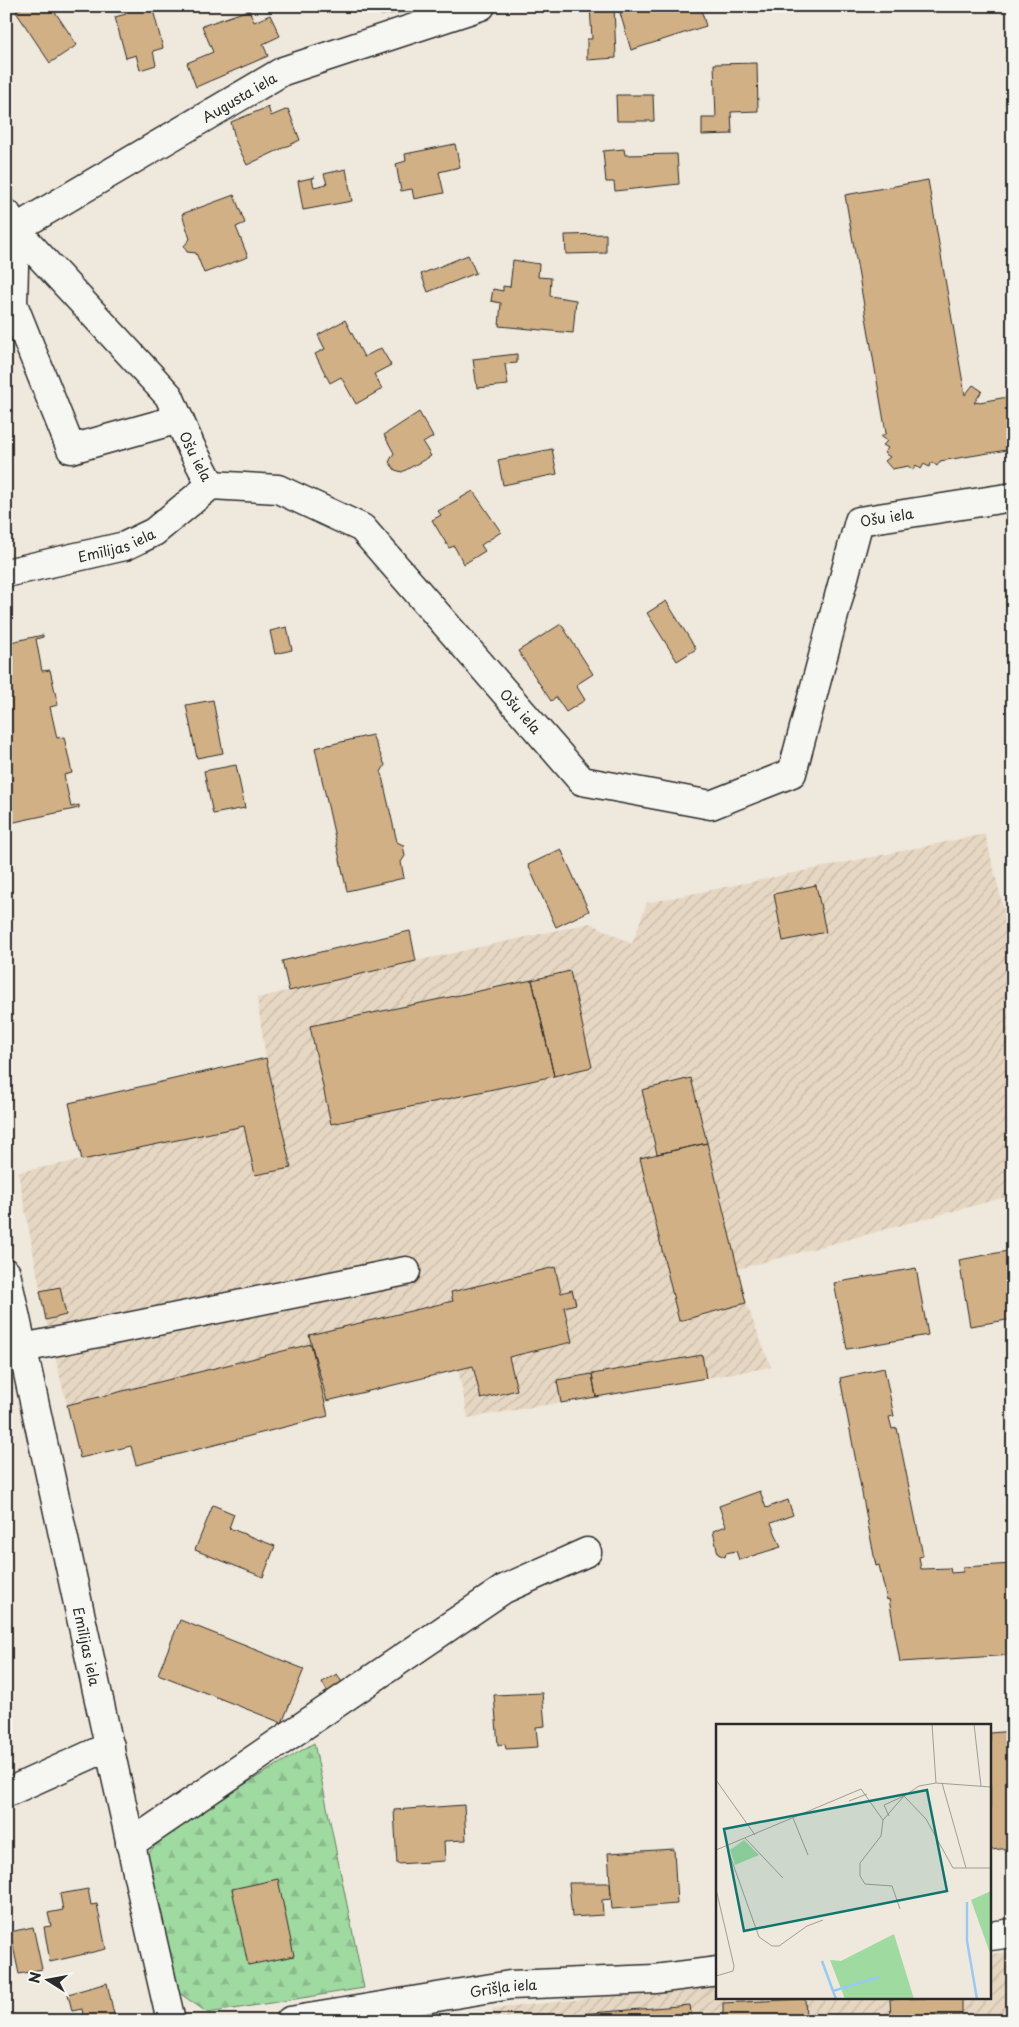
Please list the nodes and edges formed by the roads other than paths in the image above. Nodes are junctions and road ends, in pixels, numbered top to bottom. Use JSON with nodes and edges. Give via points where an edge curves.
{"nodes":[{"id":1,"x":481,"y":6,"type":"edge"},
{"id":2,"x":11,"y":221,"type":"edge"},
{"id":3,"x":179,"y":419,"type":"junction"},
{"id":4,"x":211,"y":486,"type":"junction"},
{"id":5,"x":1013,"y":497,"type":"edge"},
{"id":6,"x":6,"y":573,"type":"edge"},
{"id":7,"x":406,"y":1271,"type":"dead end"},
{"id":8,"x":6,"y":1273,"type":"edge"},
{"id":9,"x":23,"y":1348,"type":"junction"},
{"id":10,"x":588,"y":1552,"type":"dead end"},
{"id":11,"x":110,"y":1746,"type":"junction"},
{"id":12,"x":6,"y":1793,"type":"edge"},
{"id":13,"x":130,"y":1844,"type":"junction"},
{"id":14,"x":1013,"y":1933,"type":"edge"},
{"id":15,"x":992,"y":1936,"type":"edge"},
{"id":16,"x":716,"y":1971,"type":"edge"},
{"id":17,"x":171,"y":2021,"type":"edge"},
{"id":18,"x":290,"y":2021,"type":"edge"}],
"edges":[{"from":1,"to":2,"type":"street","name":"Augusta iela","via":[[283,70]]},
{"from":2,"to":3,"type":"street","name":"Ošu iela","via":[[169,396]]},
{"from":2,"to":3,"type":"street","via":[[12,304],[71,449]]},
{"from":3,"to":4,"type":"street","name":"Ošu iela"},
{"from":4,"to":5,"type":"street","name":"Ošu iela","via":[[278,489],[362,528],[582,781],[710,805],[792,773],[859,521]]},
{"from":4,"to":6,"type":"street","name":"Emīlijas iela","via":[[154,532],[125,546]]},
{"from":7,"to":9,"type":"street"},
{"from":8,"to":9,"type":"street","name":"Emīlijas iela"},
{"from":9,"to":11,"type":"street","name":"Emīlijas iela"},
{"from":10,"to":13,"type":"street","via":[[504,1589]]},
{"from":11,"to":12,"type":"street"},
{"from":11,"to":13,"type":"street","name":"Emīlijas iela"},
{"from":13,"to":17,"type":"street","name":"Emīlijas iela"},
{"from":14,"to":15,"type":"street"},
{"from":16,"to":18,"type":"street","name":"Grīšļa iela","via":[[655,1979],[510,1985]]}]}
